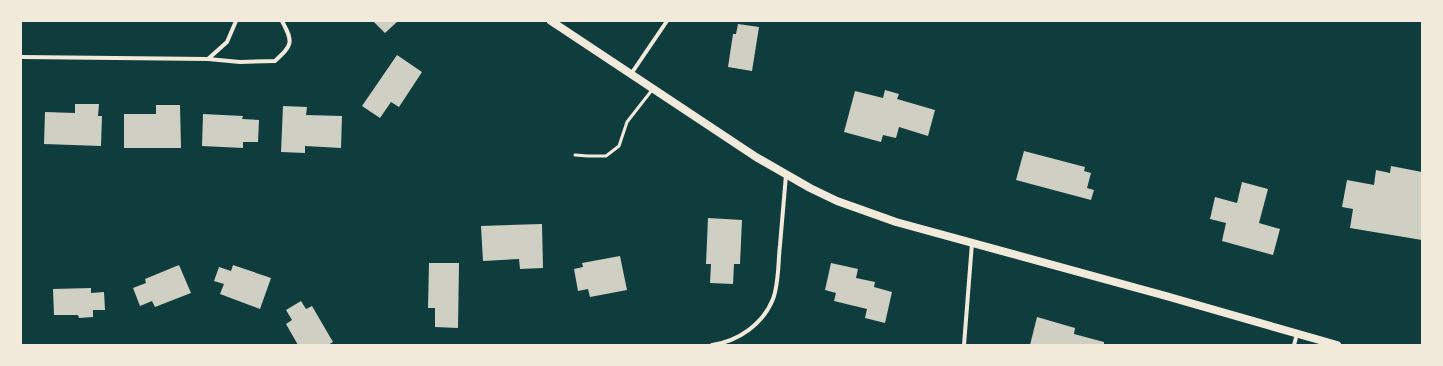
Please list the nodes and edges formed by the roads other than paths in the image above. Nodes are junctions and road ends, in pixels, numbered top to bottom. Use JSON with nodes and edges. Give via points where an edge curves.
{"nodes":[{"id":1,"x":236,"y":21,"type":"edge"},
{"id":2,"x":282,"y":21,"type":"edge"},
{"id":3,"x":551,"y":21,"type":"edge"},
{"id":4,"x":667,"y":21,"type":"edge"},
{"id":5,"x":21,"y":57,"type":"edge"},
{"id":6,"x":208,"y":58,"type":"junction"},
{"id":7,"x":632,"y":74,"type":"junction"},
{"id":8,"x":653,"y":88,"type":"junction"},
{"id":9,"x":575,"y":155,"type":"dead end"},
{"id":10,"x":786,"y":175,"type":"junction"},
{"id":11,"x":972,"y":243,"type":"junction"},
{"id":12,"x":1298,"y":334,"type":"junction"},
{"id":13,"x":712,"y":345,"type":"edge"},
{"id":14,"x":964,"y":345,"type":"edge"},
{"id":15,"x":1294,"y":345,"type":"edge"},
{"id":16,"x":1338,"y":345,"type":"edge"}],
"edges":[{"from":1,"to":6,"type":"street","via":[[227,42]]},
{"from":2,"to":6,"type":"street","via":[[290,38],[289,46],[275,61],[240,62]]},
{"from":3,"to":7,"type":"main road"},
{"from":4,"to":7,"type":"street"},
{"from":5,"to":6,"type":"street"},
{"from":7,"to":8,"type":"main road"},
{"from":8,"to":9,"type":"lane","via":[[627,122],[619,146],[606,156]]},
{"from":8,"to":10,"type":"main road"},
{"from":10,"to":11,"type":"main road","via":[[830,198],[866,212]]},
{"from":10,"to":13,"type":"street","via":[[773,299],[756,324],[743,334]]},
{"from":11,"to":12,"type":"main road"},
{"from":11,"to":14,"type":"street"},
{"from":12,"to":15,"type":"street"},
{"from":12,"to":16,"type":"main road"}]}
